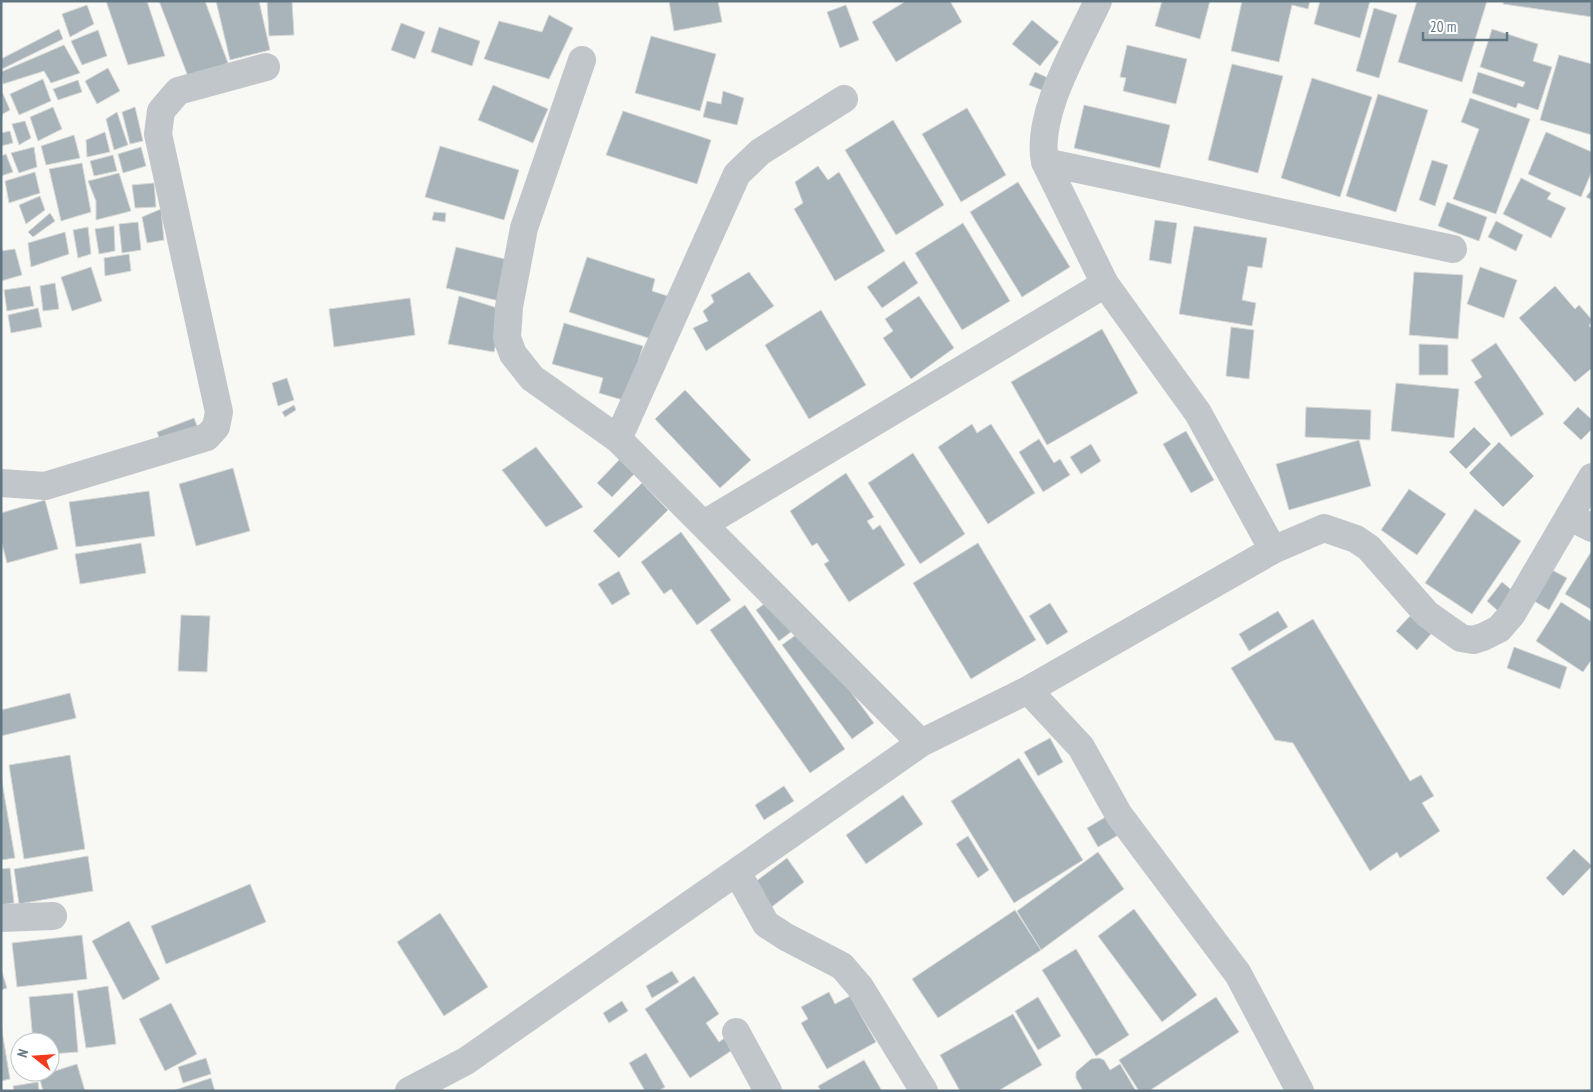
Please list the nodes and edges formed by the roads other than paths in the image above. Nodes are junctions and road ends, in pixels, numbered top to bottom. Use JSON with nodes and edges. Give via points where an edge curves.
{"nodes":[{"id":1,"x":1098,"y":1,"type":"edge"},
{"id":2,"x":582,"y":60,"type":"dead end"},
{"id":3,"x":266,"y":67,"type":"dead end"},
{"id":4,"x":844,"y":99,"type":"dead end"},
{"id":5,"x":1045,"y":162,"type":"junction"},
{"id":6,"x":1453,"y":249,"type":"dead end"},
{"id":7,"x":1105,"y":284,"type":"junction"},
{"id":8,"x":618,"y":439,"type":"junction"},
{"id":9,"x":1592,"y":478,"type":"edge"},
{"id":10,"x":1,"y":482,"type":"edge"},
{"id":11,"x":1581,"y":523,"type":"edge"},
{"id":12,"x":704,"y":524,"type":"junction"},
{"id":13,"x":1273,"y":550,"type":"junction"},
{"id":14,"x":1028,"y":690,"type":"junction"},
{"id":15,"x":921,"y":743,"type":"junction"},
{"id":16,"x":736,"y":872,"type":"junction"},
{"id":17,"x":53,"y":916,"type":"dead end"},
{"id":18,"x":1,"y":918,"type":"edge"},
{"id":19,"x":736,"y":1032,"type":"dead end"},
{"id":20,"x":409,"y":1091,"type":"edge"},
{"id":21,"x":768,"y":1091,"type":"edge"},
{"id":22,"x":924,"y":1091,"type":"edge"},
{"id":23,"x":1300,"y":1091,"type":"edge"}],
"edges":[{"from":1,"to":5,"type":"street","via":[[1049,109],[1042,149]]},
{"from":2,"to":8,"type":"street","via":[[524,228],[509,307],[507,338],[513,354],[532,378]]},
{"from":3,"to":10,"type":"street","via":[[178,92],[161,111],[158,134],[219,412],[216,427],[207,437],[45,486]]},
{"from":4,"to":8,"type":"street","via":[[760,152],[737,174]]},
{"from":5,"to":6,"type":"street"},
{"from":5,"to":7,"type":"street"},
{"from":7,"to":12,"type":"street"},
{"from":7,"to":13,"type":"street","via":[[1198,413]]},
{"from":8,"to":12,"type":"street"},
{"from":9,"to":11,"type":"street"},
{"from":11,"to":13,"type":"street","via":[[1498,630],[1473,640],[1461,638],[1427,614],[1369,548],[1356,539],[1324,528]]},
{"from":12,"to":15,"type":"street"},
{"from":13,"to":14,"type":"street"},
{"from":14,"to":15,"type":"street"},
{"from":14,"to":23,"type":"street","via":[[1081,747],[1119,815],[1238,974]]},
{"from":15,"to":16,"type":"street"},
{"from":16,"to":20,"type":"street","via":[[466,1061]]},
{"from":16,"to":22,"type":"street","via":[[766,924],[842,966],[860,987]]},
{"from":17,"to":18,"type":"street"},
{"from":19,"to":21,"type":"street"}]}
